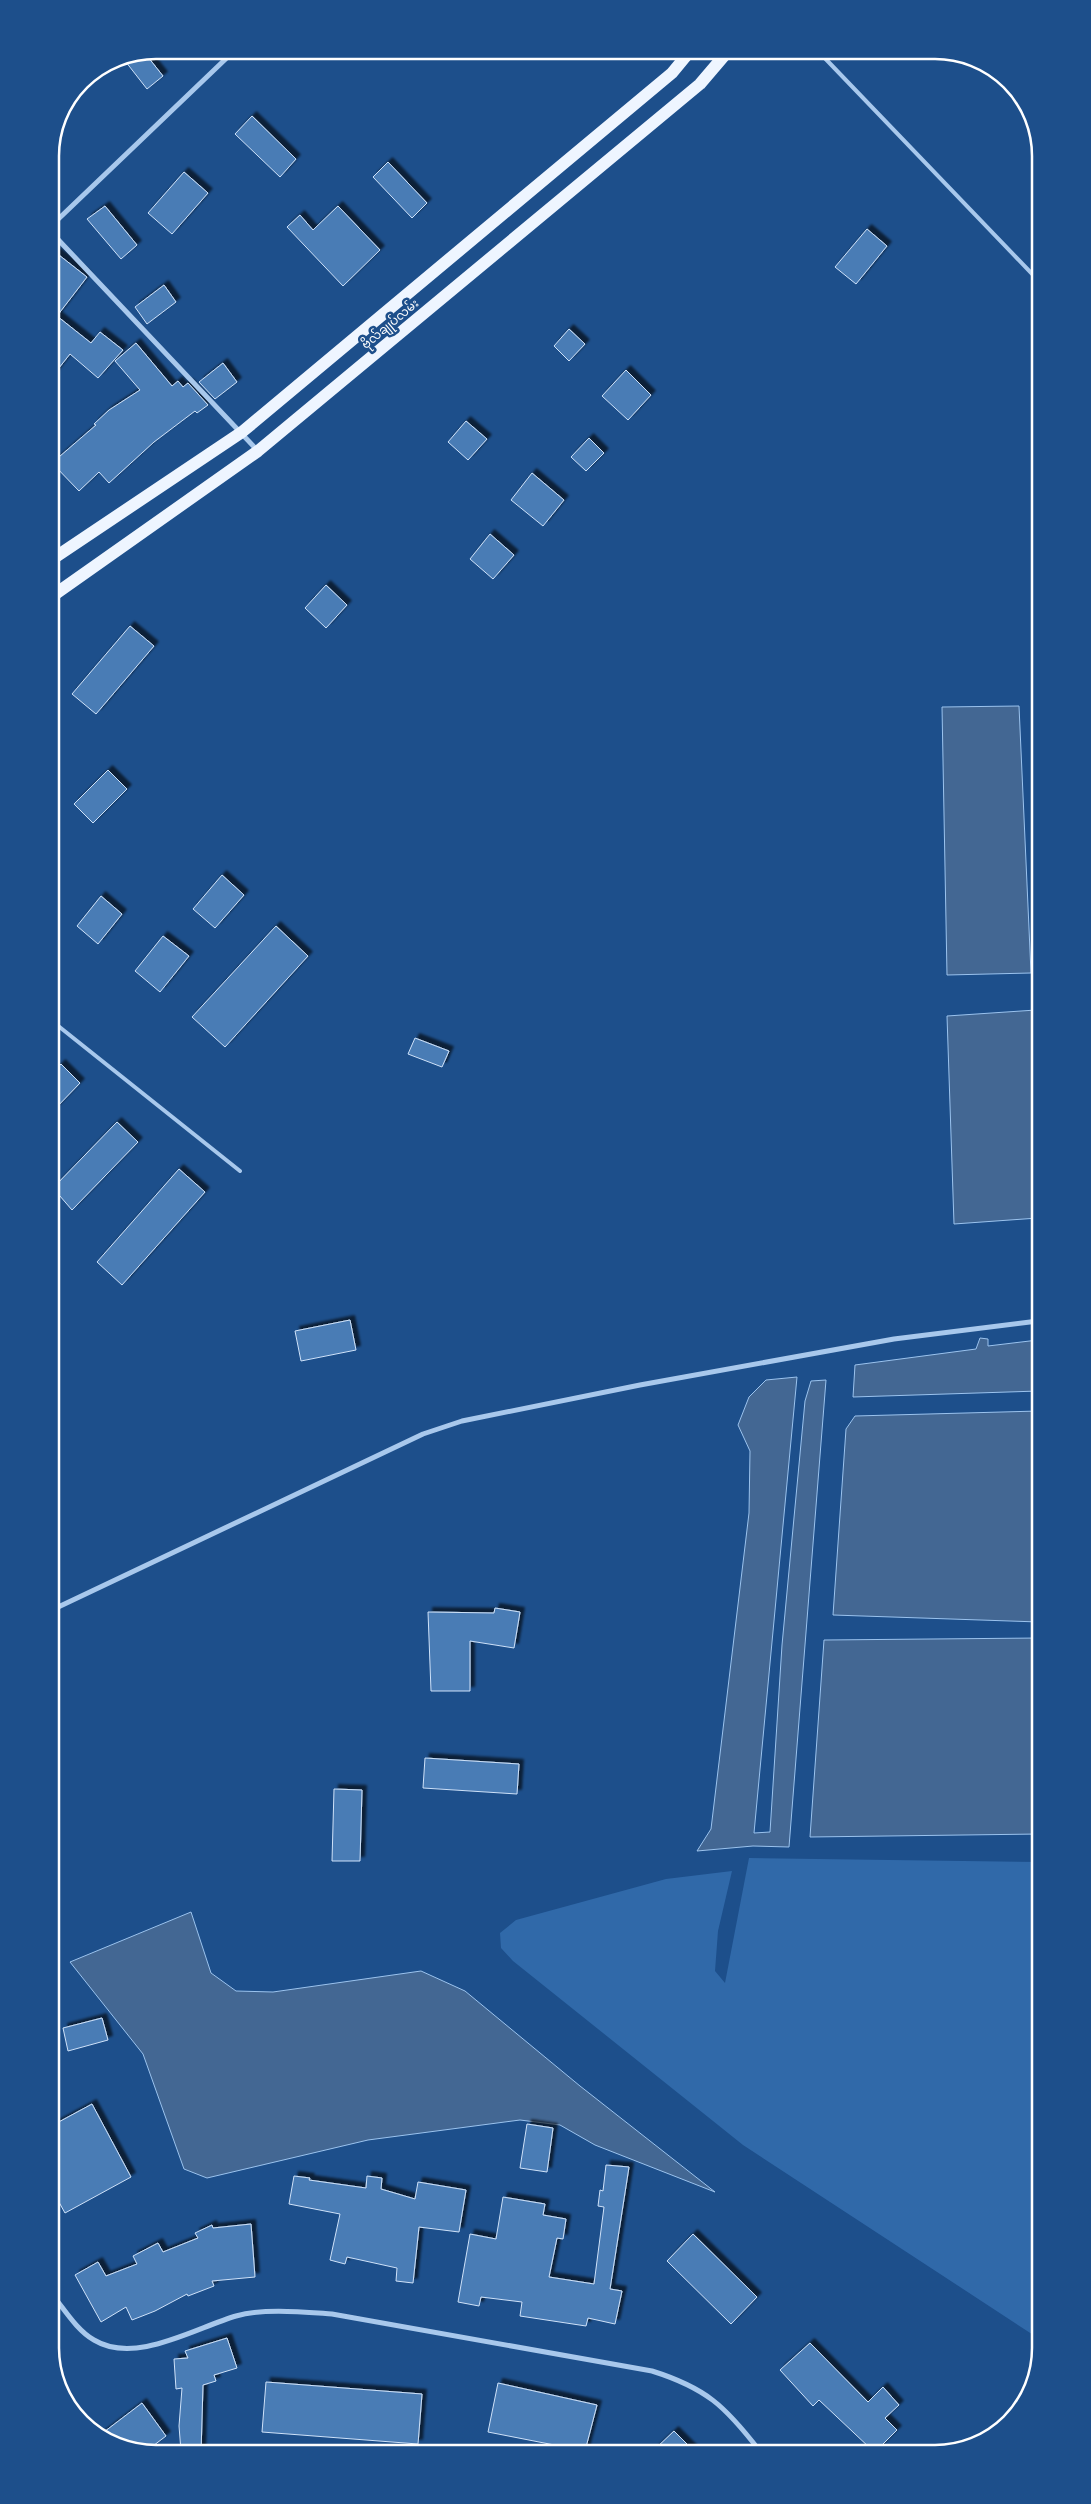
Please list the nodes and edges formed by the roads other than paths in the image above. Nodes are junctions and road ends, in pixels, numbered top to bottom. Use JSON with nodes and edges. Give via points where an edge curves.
{"nodes":[{"id":1,"x":226,"y":59,"type":"edge"},
{"id":2,"x":684,"y":59,"type":"edge"},
{"id":3,"x":721,"y":59,"type":"edge"},
{"id":4,"x":826,"y":59,"type":"edge"},
{"id":5,"x":59,"y":218,"type":"edge"},
{"id":6,"x":59,"y":240,"type":"edge"},
{"id":7,"x":1032,"y":274,"type":"edge"},
{"id":8,"x":242,"y":432,"type":"junction"},
{"id":9,"x":258,"y":451,"type":"junction"},
{"id":10,"x":59,"y":555,"type":"edge"},
{"id":11,"x":59,"y":591,"type":"edge"},
{"id":12,"x":59,"y":1027,"type":"edge"},
{"id":13,"x":240,"y":1171,"type":"dead end"},
{"id":14,"x":1032,"y":1322,"type":"edge"},
{"id":15,"x":59,"y":1607,"type":"edge"},
{"id":16,"x":59,"y":2303,"type":"edge"},
{"id":17,"x":755,"y":2445,"type":"edge"}],
"edges":[{"from":1,"to":5,"type":"street"},
{"from":2,"to":8,"type":"main road","name":"ဗိုလ်ချုပ်လမ်း","via":[[672,73]]},
{"from":3,"to":9,"type":"main road","name":"ဗိုလ်ချုပ်လမ်း","via":[[700,84]]},
{"from":4,"to":7,"type":"lane"},
{"from":6,"to":8,"type":"street"},
{"from":8,"to":9,"type":"street"},
{"from":8,"to":10,"type":"main road","name":"ဗိုလ်ချုပ်လမ်း"},
{"from":9,"to":11,"type":"main road","name":"ဗိုလ်ချုပ်လမ်း"},
{"from":12,"to":13,"type":"lane"},
{"from":14,"to":15,"type":"street","via":[[894,1339],[462,1421],[422,1434]]},
{"from":16,"to":17,"type":"street","via":[[93,2340],[127,2349],[150,2346],[239,2316],[289,2312],[332,2314],[652,2371],[680,2380],[708,2395],[734,2418]]}]}
